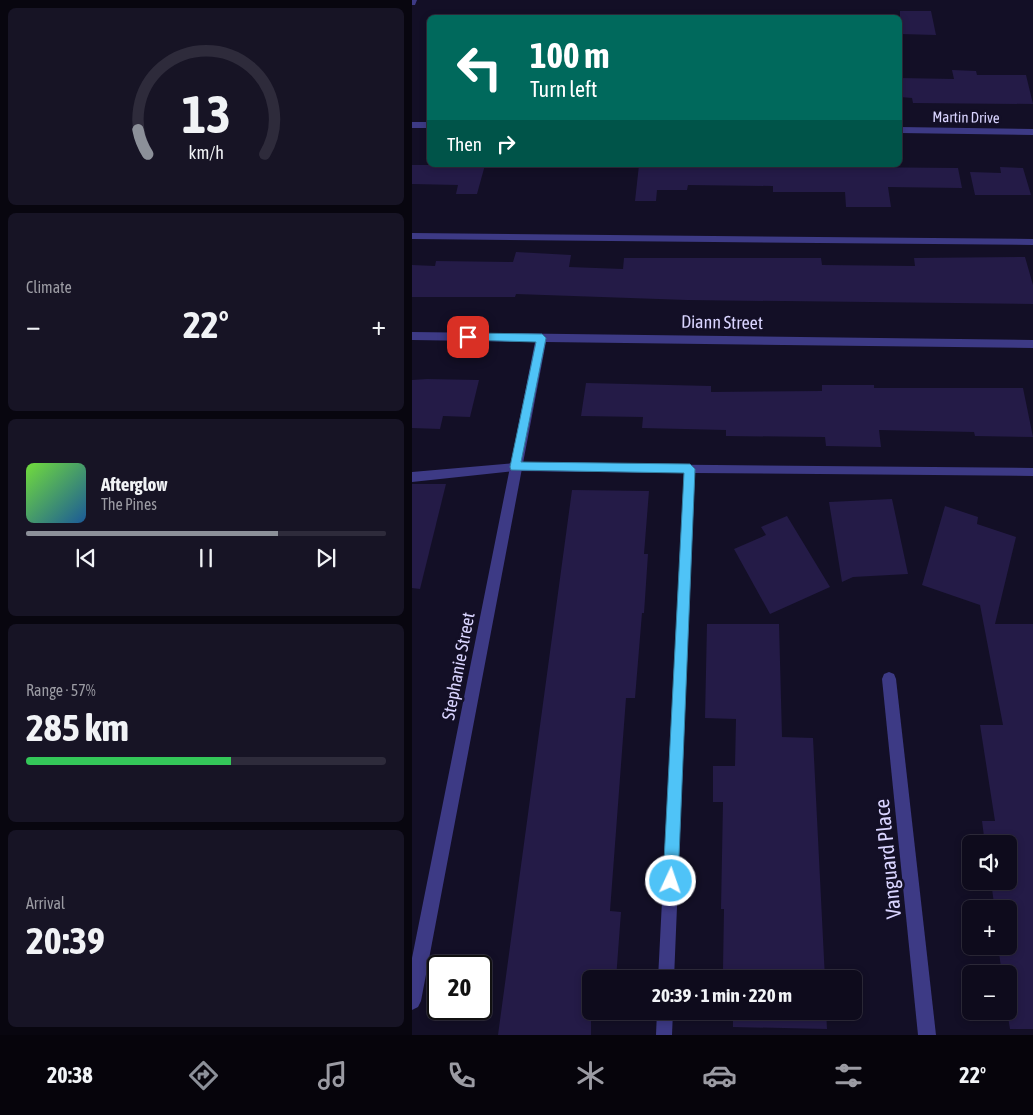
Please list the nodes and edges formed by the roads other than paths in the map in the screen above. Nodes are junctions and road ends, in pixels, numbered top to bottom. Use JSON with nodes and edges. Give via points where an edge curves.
{"nodes":[{"id":1,"x":412,"y":125,"type":"edge"},
{"id":2,"x":427,"y":125,"type":"edge"},
{"id":3,"x":902,"y":130,"type":"edge"},
{"id":4,"x":1032,"y":132,"type":"edge"},
{"id":5,"x":412,"y":236,"type":"edge"},
{"id":6,"x":1032,"y":242,"type":"edge"},
{"id":7,"x":412,"y":336,"type":"edge"},
{"id":8,"x":542,"y":338,"type":"junction"},
{"id":9,"x":1032,"y":344,"type":"edge"},
{"id":10,"x":515,"y":467,"type":"junction"},
{"id":11,"x":690,"y":469,"type":"junction"},
{"id":12,"x":1032,"y":472,"type":"edge"},
{"id":13,"x":412,"y":477,"type":"edge"},
{"id":14,"x":889,"y":679,"type":"dead end"},
{"id":15,"x":666,"y":970,"type":"edge"},
{"id":16,"x":412,"y":1001,"type":"edge"},
{"id":17,"x":665,"y":1020,"type":"edge"},
{"id":18,"x":664,"y":1035,"type":"edge"},
{"id":19,"x":928,"y":1035,"type":"edge"}],
"edges":[{"from":1,"to":2,"type":"street"},
{"from":3,"to":4,"type":"street","name":"Martin Drive"},
{"from":5,"to":6,"type":"lane"},
{"from":7,"to":8,"type":"street","name":"Diann Street"},
{"from":8,"to":9,"type":"street","name":"Diann Street"},
{"from":8,"to":10,"type":"street","name":"Stephanie Street"},
{"from":10,"to":11,"type":"lane"},
{"from":10,"to":13,"type":"lane"},
{"from":10,"to":16,"type":"street","name":"Stephanie Street"},
{"from":11,"to":12,"type":"lane"},
{"from":11,"to":15,"type":"lane"},
{"from":14,"to":19,"type":"street","name":"Vanguard Place"},
{"from":17,"to":18,"type":"lane"}]}
